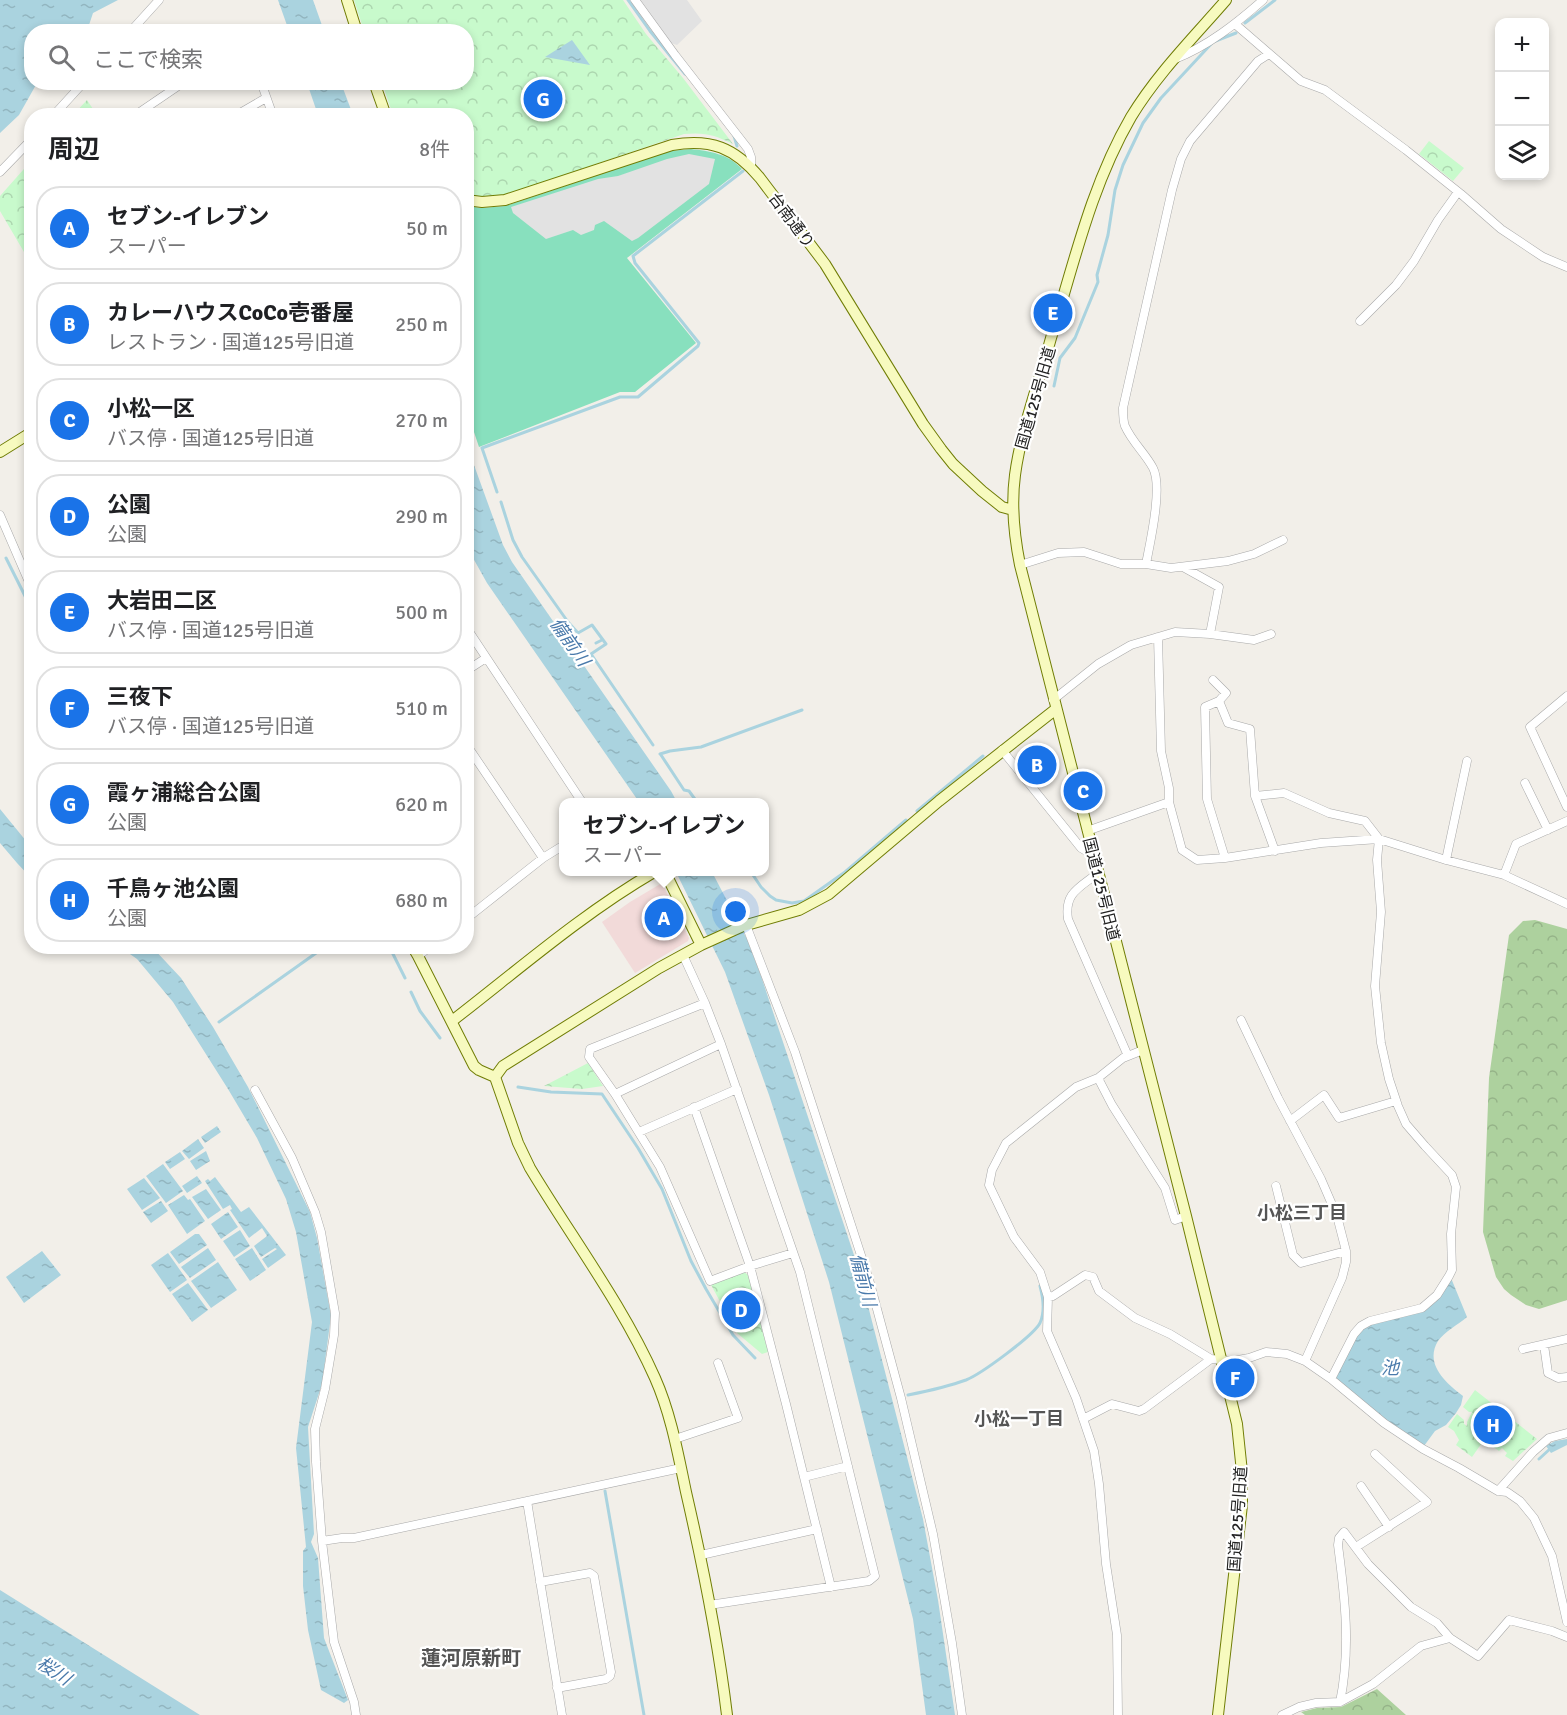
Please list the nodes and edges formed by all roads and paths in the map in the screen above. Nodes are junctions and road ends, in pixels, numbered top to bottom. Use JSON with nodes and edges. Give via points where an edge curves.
{"nodes":[{"id":1,"x":159,"y":0,"type":"edge"},
{"id":2,"x":347,"y":0,"type":"edge"},
{"id":3,"x":635,"y":0,"type":"edge"},
{"id":4,"x":1226,"y":0,"type":"edge"},
{"id":5,"x":1263,"y":0,"type":"edge"},
{"id":6,"x":137,"y":24,"type":"edge"},
{"id":7,"x":354,"y":24,"type":"edge"},
{"id":8,"x":1235,"y":24,"type":"junction"},
{"id":9,"x":1269,"y":54,"type":"junction"},
{"id":10,"x":1173,"y":60,"type":"junction"},
{"id":11,"x":77,"y":90,"type":"edge"},
{"id":12,"x":172,"y":90,"type":"edge"},
{"id":13,"x":264,"y":90,"type":"edge"},
{"id":14,"x":377,"y":90,"type":"edge"},
{"id":15,"x":266,"y":98,"type":"junction"},
{"id":16,"x":60,"y":108,"type":"edge"},
{"id":17,"x":146,"y":108,"type":"edge"},
{"id":18,"x":249,"y":108,"type":"edge"},
{"id":19,"x":270,"y":108,"type":"edge"},
{"id":20,"x":383,"y":108,"type":"edge"},
{"id":21,"x":24,"y":147,"type":"edge"},
{"id":22,"x":751,"y":167,"type":"junction"},
{"id":23,"x":0,"y":172,"type":"edge"},
{"id":24,"x":1458,"y":192,"type":"junction"},
{"id":25,"x":474,"y":201,"type":"edge"},
{"id":26,"x":1567,"y":267,"type":"edge"},
{"id":27,"x":1360,"y":321,"type":"dead end"},
{"id":28,"x":24,"y":437,"type":"edge"},
{"id":29,"x":0,"y":452,"type":"edge"},
{"id":30,"x":1013,"y":510,"type":"junction"},
{"id":31,"x":0,"y":515,"type":"edge"},
{"id":32,"x":1283,"y":540,"type":"dead end"},
{"id":33,"x":1146,"y":564,"type":"junction"},
{"id":34,"x":1020,"y":565,"type":"junction"},
{"id":35,"x":1183,"y":567,"type":"junction"},
{"id":36,"x":24,"y":570,"type":"edge"},
{"id":37,"x":1210,"y":634,"type":"junction"},
{"id":38,"x":1272,"y":634,"type":"dead end"},
{"id":39,"x":1158,"y":638,"type":"junction"},
{"id":40,"x":474,"y":639,"type":"edge"},
{"id":41,"x":486,"y":658,"type":"junction"},
{"id":42,"x":474,"y":666,"type":"edge"},
{"id":43,"x":1213,"y":680,"type":"dead end"},
{"id":44,"x":1566,"y":700,"type":"edge"},
{"id":45,"x":1219,"y":701,"type":"junction"},
{"id":46,"x":1055,"y":704,"type":"junction"},
{"id":47,"x":1002,"y":750,"type":"junction"},
{"id":48,"x":474,"y":756,"type":"edge"},
{"id":49,"x":1467,"y":761,"type":"dead end"},
{"id":50,"x":1525,"y":783,"type":"dead end"},
{"id":51,"x":1255,"y":796,"type":"junction"},
{"id":52,"x":579,"y":798,"type":"edge"},
{"id":53,"x":1169,"y":802,"type":"junction"},
{"id":54,"x":1567,"y":807,"type":"edge"},
{"id":55,"x":1567,"y":821,"type":"edge"},
{"id":56,"x":1548,"y":830,"type":"junction"},
{"id":57,"x":1087,"y":831,"type":"junction"},
{"id":58,"x":1379,"y":839,"type":"junction"},
{"id":59,"x":559,"y":848,"type":"edge"},
{"id":60,"x":1092,"y":851,"type":"junction"},
{"id":61,"x":1275,"y":851,"type":"junction"},
{"id":62,"x":543,"y":858,"type":"junction"},
{"id":63,"x":1225,"y":858,"type":"junction"},
{"id":64,"x":1446,"y":860,"type":"junction"},
{"id":65,"x":1098,"y":873,"type":"junction"},
{"id":66,"x":1504,"y":875,"type":"junction"},
{"id":67,"x":647,"y":876,"type":"edge"},
{"id":68,"x":666,"y":876,"type":"edge"},
{"id":69,"x":1567,"y":904,"type":"edge"},
{"id":70,"x":474,"y":913,"type":"edge"},
{"id":71,"x":744,"y":925,"type":"junction"},
{"id":72,"x":703,"y":944,"type":"junction"},
{"id":73,"x":417,"y":954,"type":"edge"},
{"id":74,"x":683,"y":955,"type":"junction"},
{"id":75,"x":705,"y":1004,"type":"junction"},
{"id":76,"x":1241,"y":1020,"type":"dead end"},
{"id":77,"x":452,"y":1021,"type":"junction"},
{"id":78,"x":721,"y":1044,"type":"junction"},
{"id":79,"x":1143,"y":1050,"type":"junction"},
{"id":80,"x":1128,"y":1056,"type":"junction"},
{"id":81,"x":495,"y":1077,"type":"junction"},
{"id":82,"x":1098,"y":1078,"type":"junction"},
{"id":83,"x":736,"y":1089,"type":"junction"},
{"id":84,"x":255,"y":1090,"type":"dead end"},
{"id":85,"x":615,"y":1094,"type":"junction"},
{"id":86,"x":1396,"y":1101,"type":"junction"},
{"id":87,"x":694,"y":1107,"type":"junction"},
{"id":88,"x":1290,"y":1121,"type":"junction"},
{"id":89,"x":639,"y":1132,"type":"junction"},
{"id":90,"x":1276,"y":1186,"type":"dead end"},
{"id":91,"x":1186,"y":1216,"type":"junction"},
{"id":92,"x":1346,"y":1251,"type":"junction"},
{"id":93,"x":793,"y":1253,"type":"junction"},
{"id":94,"x":750,"y":1266,"type":"junction"},
{"id":95,"x":1048,"y":1297,"type":"junction"},
{"id":96,"x":1567,"y":1339,"type":"edge"},
{"id":97,"x":1544,"y":1345,"type":"junction"},
{"id":98,"x":1523,"y":1349,"type":"dead end"},
{"id":99,"x":1216,"y":1359,"type":"junction"},
{"id":100,"x":1305,"y":1361,"type":"junction"},
{"id":101,"x":718,"y":1363,"type":"dead end"},
{"id":102,"x":1567,"y":1377,"type":"edge"},
{"id":103,"x":1331,"y":1379,"type":"junction"},
{"id":104,"x":1083,"y":1419,"type":"junction"},
{"id":105,"x":1567,"y":1433,"type":"edge"},
{"id":106,"x":675,"y":1439,"type":"junction"},
{"id":107,"x":1375,"y":1454,"type":"dead end"},
{"id":108,"x":848,"y":1466,"type":"junction"},
{"id":109,"x":681,"y":1468,"type":"junction"},
{"id":110,"x":804,"y":1477,"type":"junction"},
{"id":111,"x":1361,"y":1486,"type":"dead end"},
{"id":112,"x":1498,"y":1491,"type":"junction"},
{"id":113,"x":526,"y":1501,"type":"junction"},
{"id":114,"x":1389,"y":1527,"type":"junction"},
{"id":115,"x":817,"y":1529,"type":"junction"},
{"id":116,"x":322,"y":1541,"type":"junction"},
{"id":117,"x":1356,"y":1547,"type":"junction"},
{"id":118,"x":701,"y":1555,"type":"junction"},
{"id":119,"x":540,"y":1582,"type":"junction"},
{"id":120,"x":831,"y":1587,"type":"junction"},
{"id":121,"x":709,"y":1605,"type":"junction"},
{"id":122,"x":1567,"y":1622,"type":"edge"},
{"id":123,"x":1567,"y":1637,"type":"edge"},
{"id":124,"x":1450,"y":1638,"type":"junction"},
{"id":125,"x":558,"y":1688,"type":"junction"},
{"id":126,"x":1340,"y":1702,"type":"junction"},
{"id":127,"x":356,"y":1715,"type":"edge"},
{"id":128,"x":562,"y":1715,"type":"edge"},
{"id":129,"x":727,"y":1715,"type":"edge"},
{"id":130,"x":962,"y":1715,"type":"edge"},
{"id":131,"x":1118,"y":1715,"type":"edge"},
{"id":132,"x":1218,"y":1715,"type":"edge"},
{"id":133,"x":1283,"y":1715,"type":"edge"}],
"edges":[{"from":1,"to":6,"type":"street"},
{"from":2,"to":7,"type":"street"},
{"from":3,"to":22,"type":"street","via":[[748,149]]},
{"from":4,"to":10,"type":"street","name":"国道125号旧道"},
{"from":5,"to":8,"type":"street"},
{"from":8,"to":9,"type":"street"},
{"from":8,"to":10,"type":"street"},
{"from":9,"to":24,"type":"street","via":[[1301,81],[1325,90]]},
{"from":9,"to":33,"type":"street","via":[[1258,61],[1190,141],[1172,190],[1123,408],[1124,425],[1156,475]]},
{"from":10,"to":30,"type":"street","name":"国道125号旧道","via":[[1132,116],[1109,158],[1091,205],[1023,437]]},
{"from":11,"to":16,"type":"street"},
{"from":12,"to":17,"type":"street"},
{"from":13,"to":15,"type":"street"},
{"from":14,"to":20,"type":"street"},
{"from":15,"to":18,"type":"street"},
{"from":15,"to":19,"type":"street"},
{"from":21,"to":23,"type":"street"},
{"from":22,"to":25,"type":"street","name":"台南通り","via":[[722,147],[687,142],[505,200]]},
{"from":22,"to":30,"type":"street","name":"台南通り","via":[[825,264],[941,449],[982,491],[1002,507]]},
{"from":24,"to":26,"type":"street","via":[[1501,230],[1543,257]]},
{"from":24,"to":27,"type":"street","via":[[1396,285]]},
{"from":28,"to":29,"type":"street"},
{"from":30,"to":34,"type":"street","name":"国道125号旧道"},
{"from":31,"to":36,"type":"street"},
{"from":32,"to":35,"type":"street","via":[[1254,554]]},
{"from":33,"to":34,"type":"street","via":[[1122,564],[1084,552],[1058,553]]},
{"from":33,"to":35,"type":"street"},
{"from":34,"to":46,"type":"street","name":"国道125号旧道"},
{"from":35,"to":37,"type":"street","via":[[1219,587]]},
{"from":37,"to":38,"type":"street","via":[[1254,640]]},
{"from":37,"to":39,"type":"street","via":[[1175,632]]},
{"from":39,"to":46,"type":"street","via":[[1131,645],[1098,664]]},
{"from":39,"to":53,"type":"street","via":[[1161,751]]},
{"from":40,"to":41,"type":"street"},
{"from":41,"to":42,"type":"street"},
{"from":41,"to":52,"type":"street"},
{"from":43,"to":45,"type":"street","via":[[1226,693]]},
{"from":44,"to":54,"type":"street","via":[[1530,727]]},
{"from":45,"to":51,"type":"street","via":[[1228,723],[1250,729]]},
{"from":45,"to":63,"type":"street","via":[[1205,707],[1207,799]]},
{"from":46,"to":47,"type":"street"},
{"from":46,"to":57,"type":"street","name":"国道125号旧道"},
{"from":47,"to":60,"type":"street","via":[[1081,848]]},
{"from":47,"to":71,"type":"street","via":[[829,894],[799,910]]},
{"from":48,"to":62,"type":"street"},
{"from":49,"to":64,"type":"street"},
{"from":50,"to":56,"type":"street"},
{"from":51,"to":58,"type":"street","via":[[1284,793],[1329,813],[1365,821]]},
{"from":51,"to":61,"type":"street"},
{"from":53,"to":57,"type":"street"},
{"from":53,"to":63,"type":"street","via":[[1182,850],[1197,860]]},
{"from":55,"to":56,"type":"street"},
{"from":56,"to":66,"type":"street","via":[[1516,844]]},
{"from":57,"to":60,"type":"street","name":"国道125号旧道"},
{"from":58,"to":61,"type":"street"},
{"from":58,"to":64,"type":"street"},
{"from":58,"to":86,"type":"street","via":[[1381,912],[1375,986],[1381,1043]]},
{"from":59,"to":62,"type":"street"},
{"from":60,"to":65,"type":"street","name":"国道125号旧道"},
{"from":61,"to":63,"type":"street"},
{"from":62,"to":70,"type":"street"},
{"from":64,"to":66,"type":"street"},
{"from":65,"to":79,"type":"street","name":"国道125号旧道"},
{"from":65,"to":80,"type":"street","via":[[1070,897],[1066,906],[1068,919]]},
{"from":66,"to":69,"type":"street"},
{"from":67,"to":77,"type":"street","via":[[591,913]]},
{"from":68,"to":72,"type":"street"},
{"from":71,"to":72,"type":"street"},
{"from":71,"to":130,"type":"street","via":[[753,939],[795,1052],[870,1283],[933,1534]]},
{"from":72,"to":74,"type":"street"},
{"from":73,"to":77,"type":"street"},
{"from":74,"to":75,"type":"street"},
{"from":74,"to":81,"type":"street","via":[[503,1066]]},
{"from":75,"to":78,"type":"street"},
{"from":75,"to":85,"type":"street","via":[[590,1049],[589,1057]]},
{"from":76,"to":88,"type":"street"},
{"from":77,"to":81,"type":"street","via":[[474,1066]]},
{"from":78,"to":83,"type":"street"},
{"from":78,"to":85,"type":"street"},
{"from":79,"to":80,"type":"street"},
{"from":79,"to":91,"type":"street","name":"国道125号旧道"},
{"from":80,"to":82,"type":"street"},
{"from":81,"to":106,"type":"street","via":[[530,1168],[642,1350]]},
{"from":82,"to":91,"type":"street","via":[[1165,1188],[1175,1220]]},
{"from":82,"to":95,"type":"street","via":[[1076,1087],[1006,1143],[992,1170],[989,1185],[1014,1237],[1040,1272]]},
{"from":83,"to":87,"type":"street"},
{"from":83,"to":93,"type":"street"},
{"from":84,"to":116,"type":"street","via":[[292,1158],[315,1212],[335,1313],[325,1389],[315,1429]]},
{"from":85,"to":89,"type":"street"},
{"from":86,"to":88,"type":"street","via":[[1339,1118],[1324,1095]]},
{"from":86,"to":103,"type":"street","via":[[1406,1124],[1452,1175],[1452,1270],[1437,1295],[1422,1308],[1361,1326]]},
{"from":87,"to":89,"type":"street"},
{"from":87,"to":94,"type":"street"},
{"from":88,"to":92,"type":"street","via":[[1337,1216]]},
{"from":89,"to":94,"type":"street","via":[[660,1167],[710,1281]]},
{"from":90,"to":92,"type":"street","via":[[1293,1255],[1301,1263]]},
{"from":91,"to":99,"type":"street","name":"国道125号旧道"},
{"from":92,"to":100,"type":"street","via":[[1342,1278]]},
{"from":93,"to":94,"type":"street"},
{"from":93,"to":108,"type":"street"},
{"from":94,"to":110,"type":"street"},
{"from":95,"to":99,"type":"street","via":[[1085,1275],[1093,1277],[1099,1291],[1136,1318]]},
{"from":95,"to":104,"type":"street","via":[[1047,1331]]},
{"from":96,"to":97,"type":"street"},
{"from":97,"to":98,"type":"street"},
{"from":97,"to":102,"type":"street","via":[[1548,1373]]},
{"from":99,"to":100,"type":"street","via":[[1249,1358],[1266,1352]]},
{"from":99,"to":104,"type":"street","via":[[1143,1409],[1112,1404]]},
{"from":99,"to":132,"type":"street","name":"国道125号旧道","via":[[1239,1439],[1242,1486]]},
{"from":100,"to":103,"type":"street"},
{"from":101,"to":106,"type":"street","via":[[738,1418]]},
{"from":103,"to":112,"type":"street","via":[[1384,1423]]},
{"from":104,"to":131,"type":"street","via":[[1094,1451],[1117,1635]]},
{"from":105,"to":112,"type":"street","via":[[1549,1438]]},
{"from":106,"to":109,"type":"street"},
{"from":107,"to":114,"type":"street","via":[[1427,1502]]},
{"from":108,"to":110,"type":"street"},
{"from":108,"to":120,"type":"street","via":[[875,1576],[869,1581]]},
{"from":109,"to":113,"type":"street"},
{"from":109,"to":118,"type":"street"},
{"from":110,"to":115,"type":"street"},
{"from":111,"to":114,"type":"street"},
{"from":112,"to":122,"type":"street","via":[[1520,1501],[1542,1531],[1552,1556]]},
{"from":113,"to":116,"type":"street","via":[[354,1538]]},
{"from":113,"to":119,"type":"street"},
{"from":114,"to":117,"type":"street"},
{"from":115,"to":118,"type":"street"},
{"from":115,"to":120,"type":"street"},
{"from":116,"to":127,"type":"street","via":[[334,1642]]},
{"from":117,"to":124,"type":"street","via":[[1411,1607],[1437,1623]]},
{"from":117,"to":126,"type":"street","via":[[1344,1532],[1339,1538],[1347,1638]]},
{"from":118,"to":121,"type":"street"},
{"from":119,"to":125,"type":"street"},
{"from":119,"to":125,"type":"street","via":[[594,1576],[611,1672],[606,1679]]},
{"from":120,"to":121,"type":"street"},
{"from":121,"to":129,"type":"street"},
{"from":123,"to":124,"type":"street","via":[[1509,1620],[1478,1656]]},
{"from":124,"to":126,"type":"street","via":[[1421,1646],[1373,1684]]},
{"from":125,"to":128,"type":"street"},
{"from":126,"to":133,"type":"street","via":[[1316,1703]]}]}
